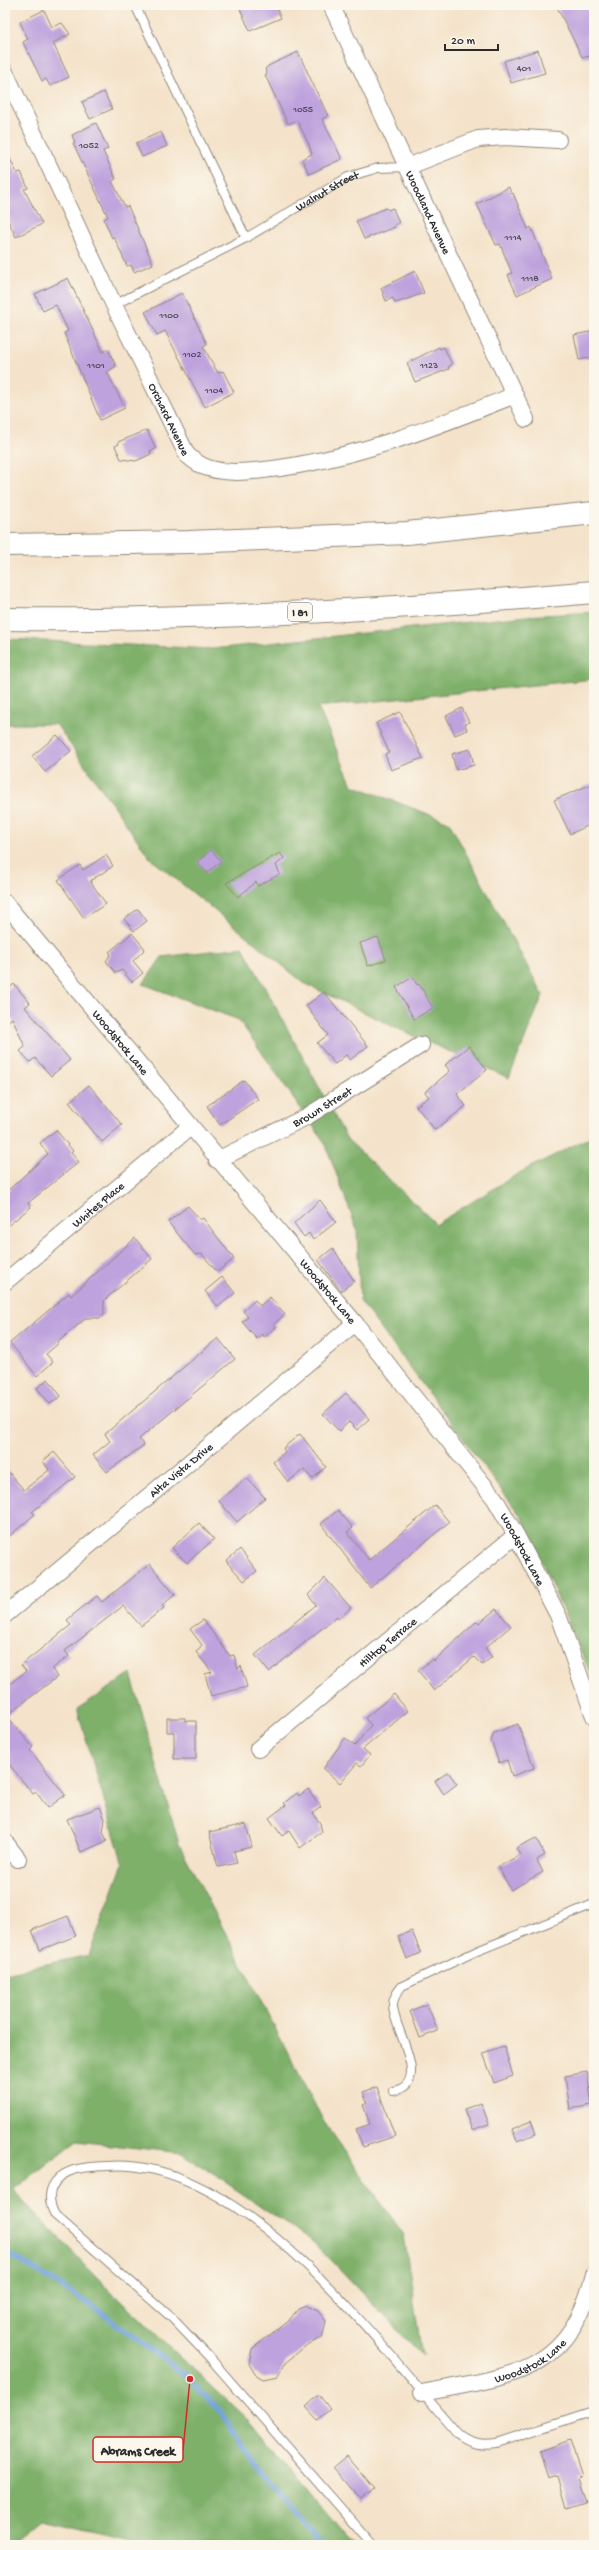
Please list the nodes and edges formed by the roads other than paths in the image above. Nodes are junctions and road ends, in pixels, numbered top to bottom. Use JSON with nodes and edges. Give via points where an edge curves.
{"nodes":[{"id":1,"x":135,"y":5,"type":"edge"},
{"id":2,"x":331,"y":5,"type":"edge"},
{"id":3,"x":5,"y":72,"type":"edge"},
{"id":4,"x":558,"y":140,"type":"dead end"},
{"id":5,"x":407,"y":167,"type":"junction"},
{"id":6,"x":246,"y":238,"type":"junction"},
{"id":7,"x":114,"y":305,"type":"junction"},
{"id":8,"x":515,"y":395,"type":"junction"},
{"id":9,"x":526,"y":419,"type":"dead end"},
{"id":10,"x":594,"y":513,"type":"edge"},
{"id":11,"x":5,"y":545,"type":"edge"},
{"id":12,"x":594,"y":592,"type":"edge"},
{"id":13,"x":5,"y":619,"type":"edge"},
{"id":14,"x":5,"y":903,"type":"edge"},
{"id":15,"x":422,"y":1045,"type":"dead end"},
{"id":16,"x":190,"y":1127,"type":"junction"},
{"id":17,"x":217,"y":1160,"type":"junction"},
{"id":18,"x":5,"y":1282,"type":"edge"},
{"id":19,"x":355,"y":1323,"type":"junction"},
{"id":20,"x":516,"y":1535,"type":"junction"},
{"id":21,"x":5,"y":1615,"type":"edge"},
{"id":22,"x":594,"y":1716,"type":"edge"},
{"id":23,"x":258,"y":1749,"type":"dead end"},
{"id":24,"x":5,"y":1842,"type":"edge"},
{"id":25,"x":18,"y":1859,"type":"dead end"},
{"id":26,"x":594,"y":1904,"type":"edge"},
{"id":27,"x":393,"y":2091,"type":"dead end"},
{"id":28,"x":594,"y":2274,"type":"edge"},
{"id":29,"x":422,"y":2394,"type":"junction"},
{"id":30,"x":594,"y":2411,"type":"edge"},
{"id":31,"x":373,"y":2545,"type":"edge"}],
"edges":[{"from":1,"to":6,"type":"lane"},
{"from":2,"to":5,"type":"street","name":"Woodland Avenue"},
{"from":3,"to":7,"type":"street","name":"Orchard Avenue"},
{"from":4,"to":5,"type":"street","name":"Walnut Street","via":[[512,137],[478,139]]},
{"from":5,"to":6,"type":"lane","name":"Walnut Street","via":[[378,168],[348,177]]},
{"from":5,"to":8,"type":"street","name":"Woodland Avenue"},
{"from":6,"to":7,"type":"lane","name":"Walnut Street"},
{"from":7,"to":8,"type":"street","name":"Orchard Avenue","via":[[187,455],[207,468],[236,472],[261,471],[319,462],[378,446]]},
{"from":8,"to":9,"type":"street","name":"Woodland Avenue"},
{"from":10,"to":11,"type":"highway","via":[[399,533],[189,542]]},
{"from":12,"to":13,"type":"highway","number":"I 81","via":[[362,609],[192,616]]},
{"from":14,"to":16,"type":"street","name":"Woodstock Lane"},
{"from":15,"to":17,"type":"street","name":"Brown Street","via":[[306,1117]]},
{"from":16,"to":17,"type":"street","name":"Woodstock Lane"},
{"from":16,"to":18,"type":"street","name":"Whites Place"},
{"from":17,"to":19,"type":"street","name":"Woodstock Lane"},
{"from":19,"to":20,"type":"street","name":"Woodstock Lane","via":[[495,1499]]},
{"from":19,"to":21,"type":"street","name":"Alta Vista Drive"},
{"from":20,"to":22,"type":"street","name":"Woodstock Lane","via":[[558,1615]]},
{"from":20,"to":23,"type":"street","name":"Hilltop Terrace"},
{"from":24,"to":25,"type":"street"},
{"from":26,"to":27,"type":"lane","via":[[477,1951],[402,1986],[396,1994],[394,2011],[412,2068],[411,2077],[405,2085]]},
{"from":28,"to":29,"type":"street","name":"Woodstock Lane","via":[[579,2319],[566,2338],[550,2354],[531,2367],[510,2376]]},
{"from":29,"to":30,"type":"lane","via":[[458,2434],[468,2441],[483,2445]]},
{"from":29,"to":31,"type":"lane","via":[[339,2295],[275,2237],[197,2185],[165,2172],[115,2165],[69,2171],[59,2178],[52,2188],[50,2206],[55,2215],[172,2318]]}]}
